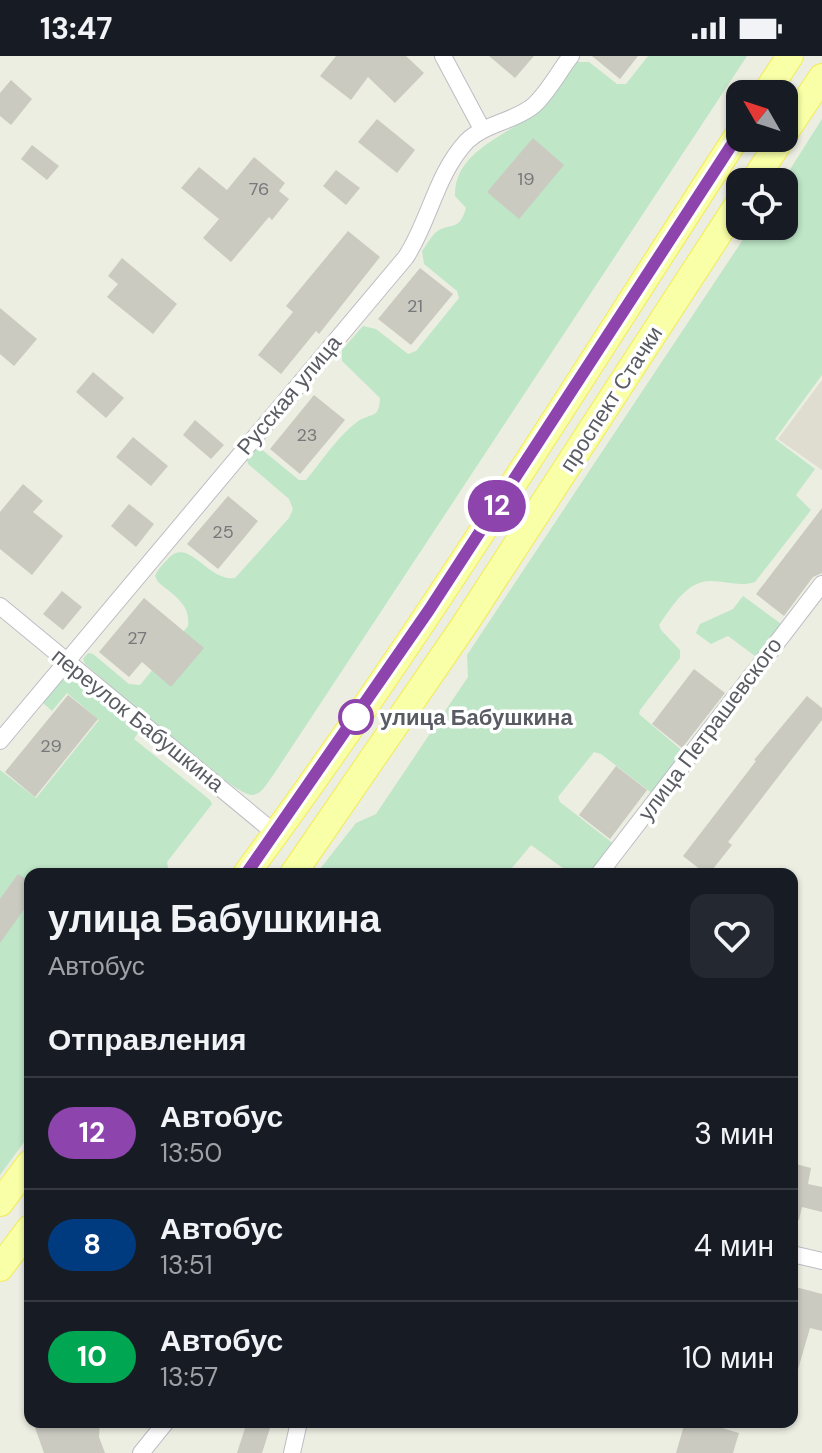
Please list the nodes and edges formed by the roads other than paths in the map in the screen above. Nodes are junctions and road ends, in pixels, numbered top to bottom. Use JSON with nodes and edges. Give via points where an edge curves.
{"nodes":[{"id":1,"x":443,"y":56,"type":"edge"},
{"id":2,"x":571,"y":56,"type":"edge"},
{"id":3,"x":790,"y":56,"type":"edge"},
{"id":4,"x":822,"y":77,"type":"edge"},
{"id":5,"x":774,"y":80,"type":"edge"},
{"id":6,"x":798,"y":113,"type":"edge"},
{"id":7,"x":482,"y":129,"type":"junction"},
{"id":8,"x":727,"y":152,"type":"edge"},
{"id":9,"x":726,"y":223,"type":"edge"},
{"id":10,"x":822,"y":584,"type":"edge"},
{"id":11,"x":0,"y":606,"type":"edge"},
{"id":12,"x":65,"y":661,"type":"junction"},
{"id":13,"x":0,"y":741,"type":"edge"},
{"id":14,"x":276,"y":834,"type":"junction"},
{"id":15,"x":250,"y":868,"type":"edge"},
{"id":16,"x":297,"y":868,"type":"edge"},
{"id":17,"x":604,"y":868,"type":"edge"},
{"id":18,"x":24,"y":1171,"type":"edge"},
{"id":19,"x":0,"y":1203,"type":"edge"},
{"id":20,"x":24,"y":1236,"type":"edge"},
{"id":21,"x":798,"y":1255,"type":"edge"},
{"id":22,"x":822,"y":1261,"type":"edge"},
{"id":23,"x":0,"y":1268,"type":"edge"},
{"id":24,"x":161,"y":1428,"type":"edge"},
{"id":25,"x":298,"y":1428,"type":"edge"},
{"id":26,"x":141,"y":1453,"type":"edge"},
{"id":27,"x":292,"y":1453,"type":"edge"}],
"edges":[{"from":1,"to":7,"type":"street"},
{"from":2,"to":7,"type":"street","name":"Русская улица","via":[[533,106]]},
{"from":3,"to":5,"type":"main road"},
{"from":4,"to":6,"type":"main road"},
{"from":7,"to":12,"type":"street","name":"Русская улица","via":[[445,171],[406,257]]},
{"from":8,"to":14,"type":"main road","name":"проспект Стачки","via":[[429,610]]},
{"from":9,"to":16,"type":"main road","name":"проспект Стачки","via":[[463,627]]},
{"from":10,"to":17,"type":"street","name":"улица Петрашевского"},
{"from":11,"to":12,"type":"street","name":"переулок Бабушкина"},
{"from":12,"to":13,"type":"street","name":"Русская улица"},
{"from":12,"to":14,"type":"street","name":"переулок Бабушкина"},
{"from":14,"to":15,"type":"main road","name":"проспект Стачки"},
{"from":18,"to":19,"type":"main road"},
{"from":20,"to":23,"type":"main road"},
{"from":21,"to":22,"type":"street"},
{"from":24,"to":26,"type":"street"},
{"from":25,"to":27,"type":"street"}]}
